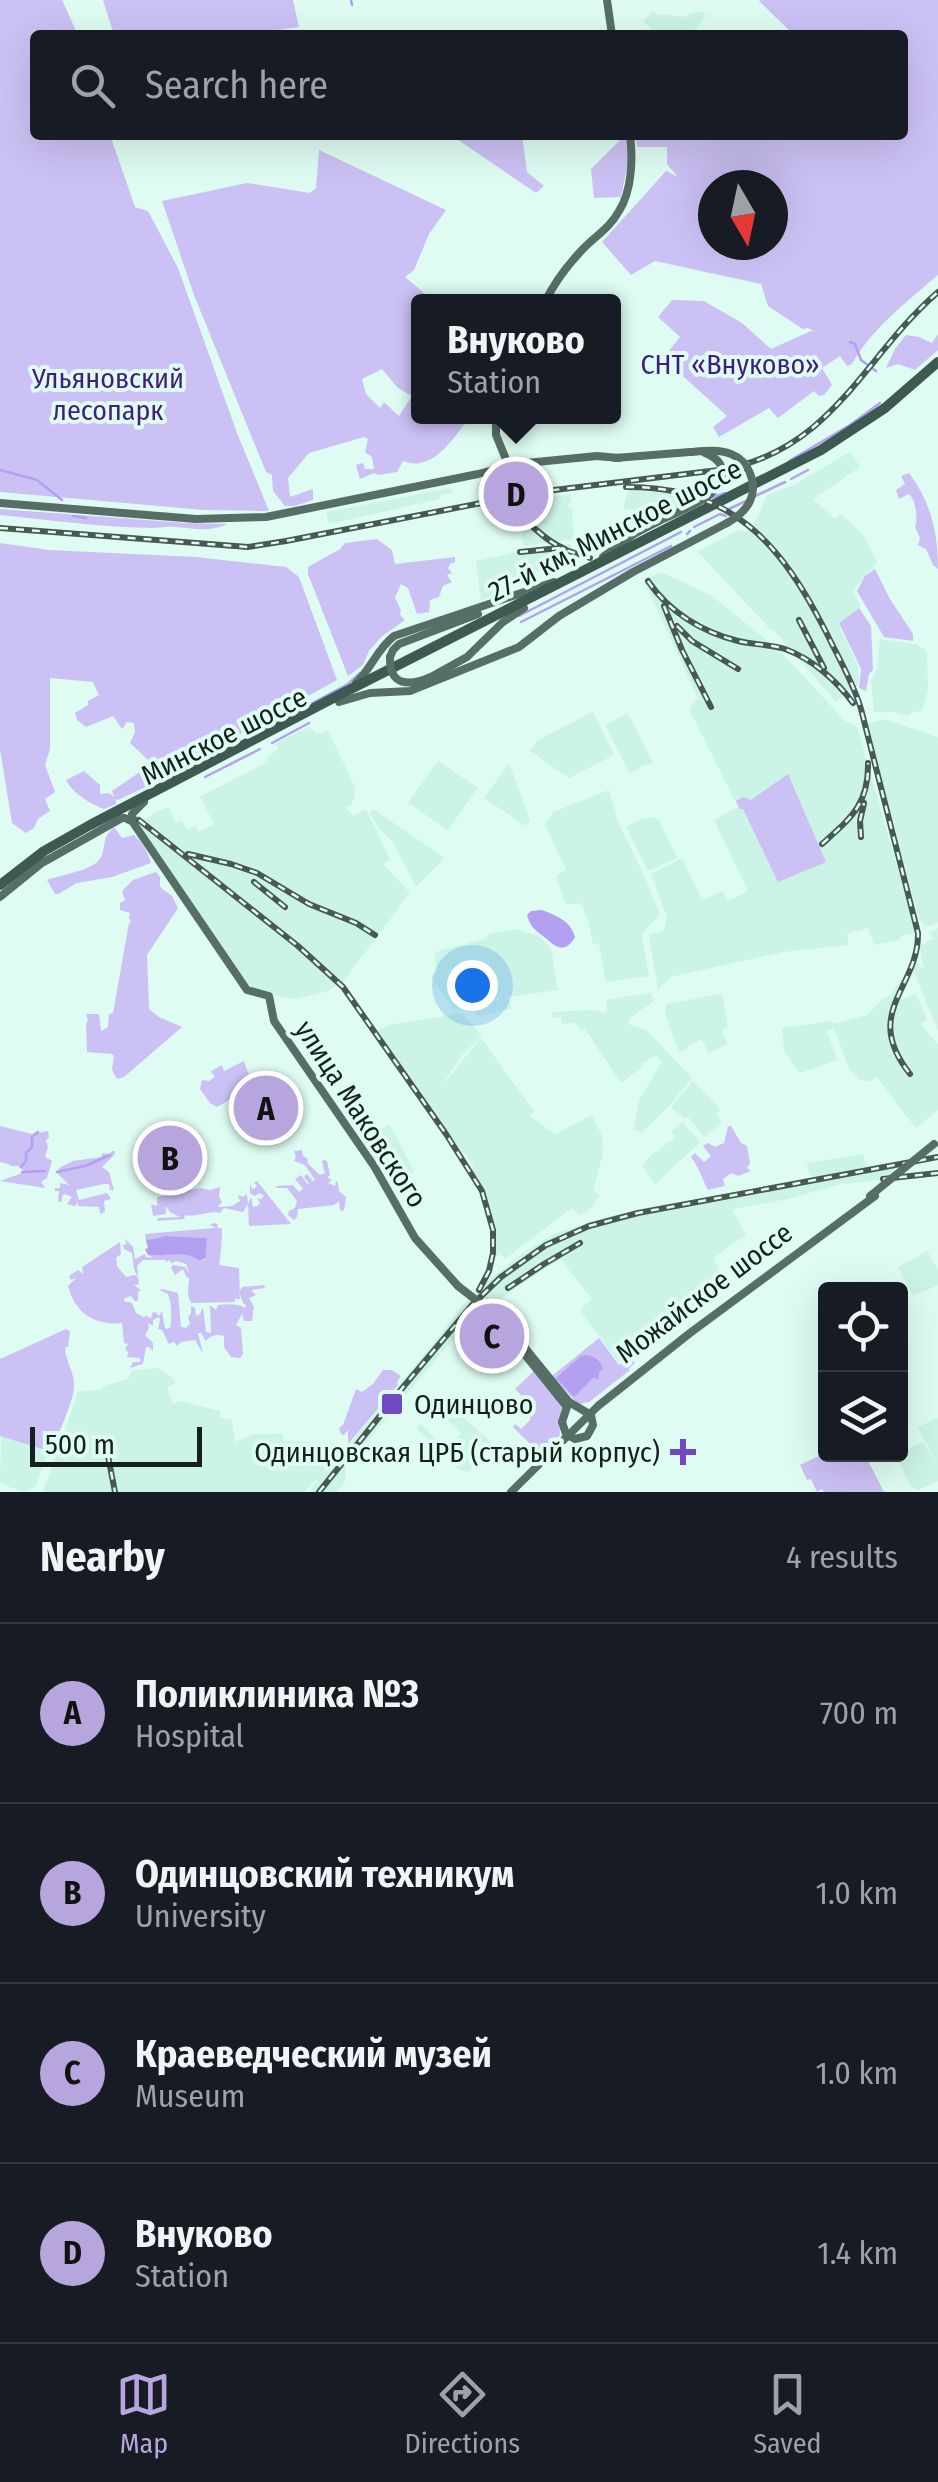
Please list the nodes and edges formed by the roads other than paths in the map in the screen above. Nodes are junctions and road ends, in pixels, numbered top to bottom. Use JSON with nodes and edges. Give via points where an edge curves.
{"nodes":[{"id":1,"x":607,"y":0,"type":"edge"},
{"id":2,"x":611,"y":30,"type":"edge"},
{"id":3,"x":630,"y":140,"type":"edge"},
{"id":4,"x":550,"y":294,"type":"edge"},
{"id":5,"x":938,"y":366,"type":"edge"},
{"id":6,"x":496,"y":424,"type":"edge"},
{"id":7,"x":690,"y":452,"type":"junction"},
{"id":8,"x":512,"y":465,"type":"junction"},
{"id":9,"x":779,"y":475,"type":"junction"},
{"id":10,"x":0,"y":503,"type":"edge"},
{"id":11,"x":572,"y":577,"type":"junction"},
{"id":12,"x":525,"y":591,"type":"junction"},
{"id":13,"x":506,"y":599,"type":"junction"},
{"id":14,"x":524,"y":608,"type":"junction"},
{"id":15,"x":475,"y":630,"type":"junction"},
{"id":16,"x":511,"y":650,"type":"junction"},
{"id":17,"x":453,"y":665,"type":"junction"},
{"id":18,"x":340,"y":698,"type":"junction"},
{"id":19,"x":144,"y":802,"type":"junction"},
{"id":20,"x":134,"y":824,"type":"junction"},
{"id":21,"x":0,"y":891,"type":"edge"},
{"id":22,"x":937,"y":1143,"type":"edge"},
{"id":23,"x":548,"y":1380,"type":"junction"},
{"id":24,"x":585,"y":1411,"type":"junction"},
{"id":25,"x":566,"y":1414,"type":"junction"},
{"id":26,"x":566,"y":1434,"type":"junction"},
{"id":27,"x":510,"y":1492,"type":"edge"}],
"edges":[{"from":1,"to":2,"type":"main road"},
{"from":3,"to":4,"type":"main road","via":[[621,208]]},
{"from":5,"to":9,"type":"highway"},
{"from":6,"to":8,"type":"main road"},
{"from":7,"to":8,"type":"main road"},
{"from":7,"to":12,"type":"main road","bridge":true,"via":[[716,459],[722,470],[708,496],[603,557]]},
{"from":7,"to":16,"type":"main road","bridge":true,"via":[[737,457],[753,485],[748,506]]},
{"from":8,"to":10,"type":"main road","via":[[238,519]]},
{"from":9,"to":11,"type":"highway","name":"27-й км, Минское шоссе"},
{"from":9,"to":14,"type":"highway","name":"27-й км, Минское шоссе"},
{"from":11,"to":12,"type":"main road"},
{"from":11,"to":15,"type":"highway","name":"27-й км, Минское шоссе"},
{"from":12,"to":13,"type":"main road"},
{"from":13,"to":17,"type":"main road","bridge":true,"via":[[399,644],[390,657],[392,673],[414,684]]},
{"from":13,"to":18,"type":"main road","via":[[394,636]]},
{"from":14,"to":15,"type":"highway","name":"27-й км, Минское шоссе"},
{"from":14,"to":17,"type":"main road"},
{"from":15,"to":18,"type":"highway","name":"Минское шоссе"},
{"from":16,"to":17,"type":"main road"},
{"from":16,"to":18,"type":"main road","via":[[410,690]]},
{"from":18,"to":19,"type":"highway","name":"Минское шоссе"},
{"from":18,"to":21,"type":"highway","name":"Минское шоссе","via":[[68,837],[30,860]]},
{"from":19,"to":20,"type":"main road","via":[[132,814]]},
{"from":19,"to":21,"type":"highway","name":"Минское шоссе","via":[[41,858]]},
{"from":20,"to":21,"type":"main road","via":[[124,818],[96,832]]},
{"from":20,"to":23,"type":"main road","name":"улица Маковского","bridge":true,"via":[[247,990],[266,996],[272,1027],[400,1223]]},
{"from":22,"to":24,"type":"main road","name":"Можайское шоссе","bridge":true},
{"from":23,"to":24,"type":"main road"},
{"from":23,"to":25,"type":"main road"},
{"from":24,"to":25,"type":"main road"},
{"from":24,"to":26,"type":"main road","name":"Можайское шоссе"},
{"from":24,"to":26,"type":"main road","via":[[593,1426],[587,1436]]},
{"from":25,"to":26,"type":"main road"},
{"from":26,"to":27,"type":"main road","name":"Можайское шоссе"}]}
